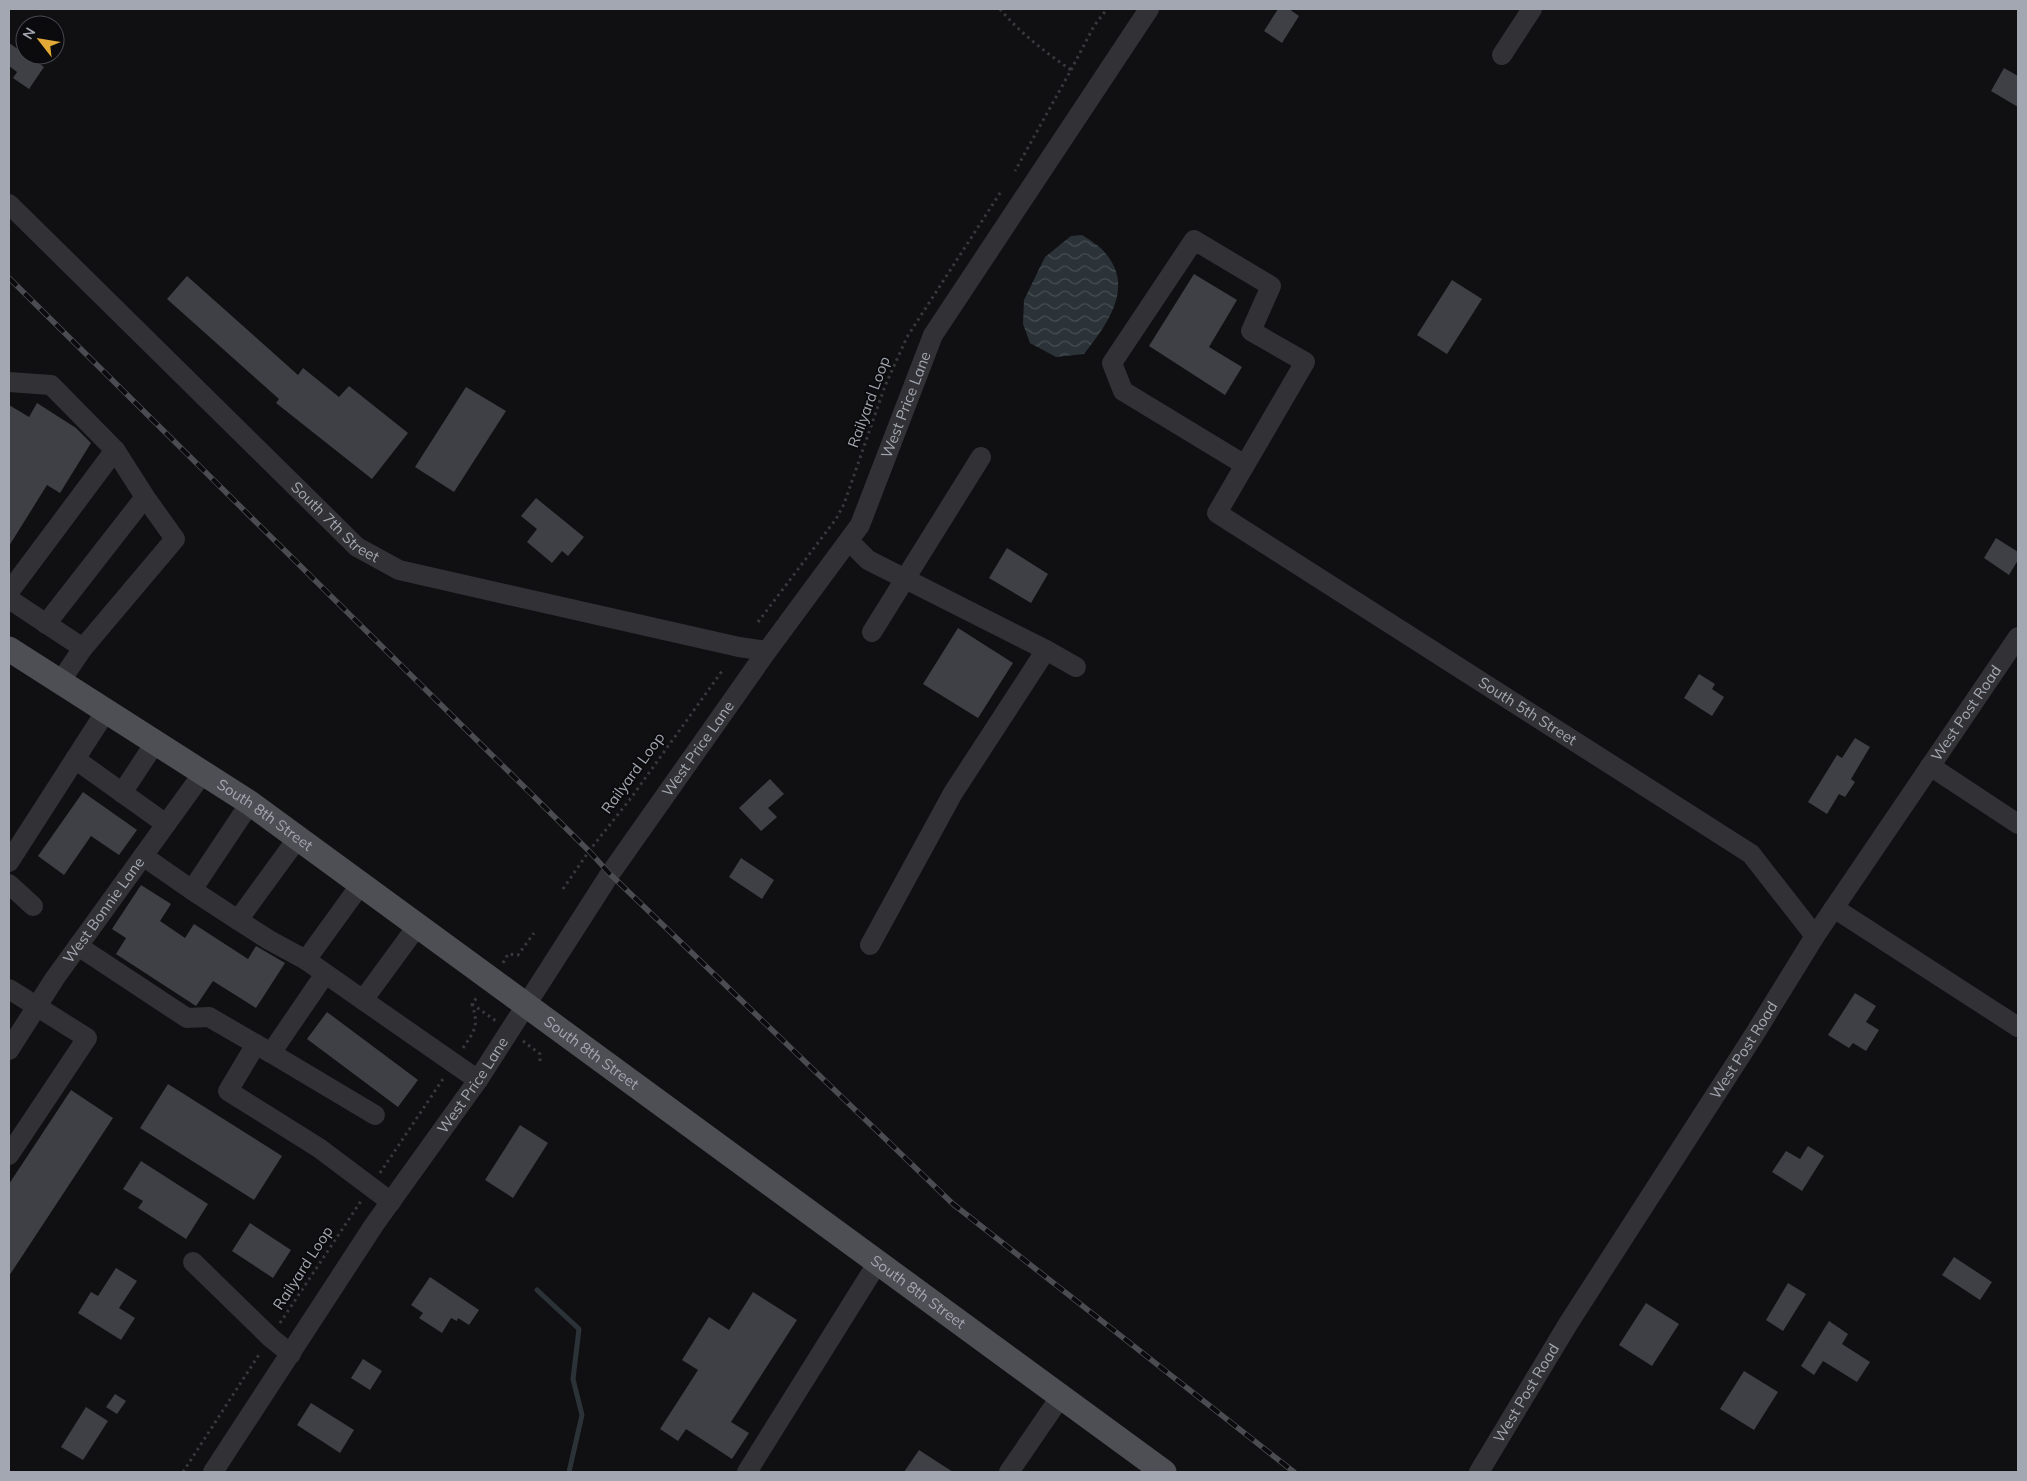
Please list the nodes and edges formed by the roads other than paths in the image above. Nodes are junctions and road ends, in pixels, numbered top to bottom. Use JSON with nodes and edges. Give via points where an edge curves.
{"nodes":[{"id":1,"x":1149,"y":9,"type":"edge"},
{"id":2,"x":1532,"y":9,"type":"edge"},
{"id":3,"x":1502,"y":54,"type":"dead end"},
{"id":4,"x":9,"y":204,"type":"edge"},
{"id":5,"x":9,"y":382,"type":"edge"},
{"id":6,"x":115,"y":450,"type":"junction"},
{"id":7,"x":981,"y":457,"type":"dead end"},
{"id":8,"x":1245,"y":465,"type":"junction"},
{"id":9,"x":145,"y":496,"type":"junction"},
{"id":10,"x":849,"y":540,"type":"junction"},
{"id":11,"x":906,"y":578,"type":"junction"},
{"id":12,"x":9,"y":592,"type":"edge"},
{"id":13,"x":9,"y":599,"type":"edge"},
{"id":14,"x":46,"y":624,"type":"junction"},
{"id":15,"x":872,"y":632,"type":"dead end"},
{"id":16,"x":2018,"y":637,"type":"edge"},
{"id":17,"x":82,"y":648,"type":"junction"},
{"id":18,"x":9,"y":649,"type":"edge"},
{"id":19,"x":1046,"y":650,"type":"junction"},
{"id":20,"x":767,"y":651,"type":"junction"},
{"id":21,"x":1076,"y":667,"type":"dead end"},
{"id":22,"x":60,"y":682,"type":"junction"},
{"id":23,"x":106,"y":711,"type":"junction"},
{"id":24,"x":156,"y":743,"type":"junction"},
{"id":25,"x":75,"y":759,"type":"junction"},
{"id":26,"x":1930,"y":766,"type":"junction"},
{"id":27,"x":203,"y":773,"type":"junction"},
{"id":28,"x":122,"y":793,"type":"junction"},
{"id":29,"x":250,"y":804,"type":"junction"},
{"id":30,"x":166,"y":824,"type":"junction"},
{"id":31,"x":2018,"y":824,"type":"edge"},
{"id":32,"x":297,"y":839,"type":"junction"},
{"id":33,"x":143,"y":856,"type":"junction"},
{"id":34,"x":9,"y":862,"type":"edge"},
{"id":35,"x":9,"y":884,"type":"edge"},
{"id":36,"x":361,"y":884,"type":"junction"},
{"id":37,"x":192,"y":890,"type":"junction"},
{"id":38,"x":33,"y":906,"type":"dead end"},
{"id":39,"x":1834,"y":908,"type":"junction"},
{"id":40,"x":238,"y":920,"type":"junction"},
{"id":41,"x":418,"y":925,"type":"junction"},
{"id":42,"x":1815,"y":936,"type":"junction"},
{"id":43,"x":870,"y":944,"type":"dead end"},
{"id":44,"x":78,"y":946,"type":"junction"},
{"id":45,"x":306,"y":960,"type":"junction"},
{"id":46,"x":325,"y":974,"type":"junction"},
{"id":47,"x":9,"y":989,"type":"edge"},
{"id":48,"x":362,"y":1000,"type":"junction"},
{"id":49,"x":525,"y":1004,"type":"junction"},
{"id":50,"x":36,"y":1007,"type":"junction"},
{"id":51,"x":2018,"y":1027,"type":"edge"},
{"id":52,"x":263,"y":1049,"type":"junction"},
{"id":53,"x":9,"y":1050,"type":"edge"},
{"id":54,"x":478,"y":1080,"type":"junction"},
{"id":55,"x":376,"y":1114,"type":"dead end"},
{"id":56,"x":9,"y":1155,"type":"edge"},
{"id":57,"x":391,"y":1202,"type":"junction"},
{"id":58,"x":193,"y":1262,"type":"dead end"},
{"id":59,"x":878,"y":1262,"type":"junction"},
{"id":60,"x":291,"y":1354,"type":"junction"},
{"id":61,"x":1061,"y":1396,"type":"junction"},
{"id":62,"x":213,"y":1472,"type":"edge"},
{"id":63,"x":747,"y":1472,"type":"edge"},
{"id":64,"x":1009,"y":1472,"type":"edge"},
{"id":65,"x":1164,"y":1472,"type":"edge"},
{"id":66,"x":1479,"y":1472,"type":"edge"}],
"edges":[{"from":1,"to":10,"type":"street","name":"West Price Lane","via":[[933,336],[860,526]]},
{"from":2,"to":3,"type":"street"},
{"from":4,"to":20,"type":"street","name":"South 7th Street","via":[[357,547],[399,570]]},
{"from":5,"to":6,"type":"street","via":[[51,386]]},
{"from":6,"to":9,"type":"street"},
{"from":6,"to":12,"type":"street"},
{"from":7,"to":11,"type":"street"},
{"from":8,"to":8,"type":"street","via":[[1305,362],[1251,331],[1271,286],[1194,240],[1112,363],[1123,391]]},
{"from":8,"to":42,"type":"street","name":"South 5th Street","via":[[1218,513],[1751,854]]},
{"from":9,"to":14,"type":"street"},
{"from":9,"to":17,"type":"street","via":[[175,539]]},
{"from":10,"to":11,"type":"street","via":[[868,560]]},
{"from":10,"to":20,"type":"street","name":"West Price Lane"},
{"from":11,"to":15,"type":"street"},
{"from":11,"to":19,"type":"street"},
{"from":13,"to":14,"type":"street"},
{"from":14,"to":17,"type":"street"},
{"from":16,"to":26,"type":"street","name":"West Post Road"},
{"from":17,"to":22,"type":"street"},
{"from":18,"to":22,"type":"main road","name":"South 8th Street"},
{"from":19,"to":21,"type":"street"},
{"from":19,"to":43,"type":"street","via":[[953,793]]},
{"from":20,"to":49,"type":"street","name":"West Price Lane","via":[[610,874]]},
{"from":22,"to":23,"type":"main road","name":"South 8th Street"},
{"from":23,"to":24,"type":"main road","name":"South 8th Street"},
{"from":23,"to":25,"type":"street"},
{"from":24,"to":27,"type":"main road","name":"South 8th Street"},
{"from":24,"to":28,"type":"street"},
{"from":25,"to":28,"type":"street"},
{"from":25,"to":34,"type":"street"},
{"from":26,"to":31,"type":"street"},
{"from":26,"to":39,"type":"street","name":"West Post Road"},
{"from":27,"to":29,"type":"main road","name":"South 8th Street"},
{"from":27,"to":30,"type":"street","name":"West Bonnie Lane"},
{"from":28,"to":30,"type":"street"},
{"from":29,"to":32,"type":"main road","name":"South 8th Street"},
{"from":29,"to":37,"type":"street"},
{"from":30,"to":33,"type":"street","name":"West Bonnie Lane"},
{"from":32,"to":36,"type":"main road","name":"South 8th Street"},
{"from":32,"to":40,"type":"street"},
{"from":33,"to":37,"type":"street"},
{"from":33,"to":44,"type":"street","name":"West Bonnie Lane"},
{"from":35,"to":38,"type":"street"},
{"from":36,"to":41,"type":"main road","name":"South 8th Street"},
{"from":36,"to":45,"type":"street"},
{"from":37,"to":40,"type":"street"},
{"from":39,"to":42,"type":"street","name":"West Post Road"},
{"from":39,"to":51,"type":"street"},
{"from":40,"to":45,"type":"street"},
{"from":41,"to":48,"type":"street"},
{"from":41,"to":49,"type":"main road","name":"South 8th Street"},
{"from":42,"to":66,"type":"street","name":"West Post Road","via":[[1568,1324]]},
{"from":44,"to":50,"type":"street","name":"West Bonnie Lane"},
{"from":44,"to":52,"type":"street","via":[[187,1018],[209,1017]]},
{"from":45,"to":46,"type":"street"},
{"from":46,"to":48,"type":"street"},
{"from":46,"to":52,"type":"street"},
{"from":47,"to":50,"type":"street"},
{"from":48,"to":54,"type":"street"},
{"from":49,"to":54,"type":"street","name":"West Price Lane"},
{"from":49,"to":59,"type":"main road","name":"South 8th Street"},
{"from":50,"to":53,"type":"street","name":"West Bonnie Lane"},
{"from":50,"to":56,"type":"street","via":[[87,1038]]},
{"from":52,"to":55,"type":"street"},
{"from":52,"to":57,"type":"street","via":[[228,1091],[319,1148]]},
{"from":54,"to":57,"type":"street","name":"West Price Lane"},
{"from":57,"to":60,"type":"street","name":"West Price Lane"},
{"from":58,"to":60,"type":"street"},
{"from":59,"to":61,"type":"main road","name":"South 8th Street"},
{"from":59,"to":63,"type":"street"},
{"from":60,"to":62,"type":"street","name":"West Price Lane"},
{"from":61,"to":64,"type":"street"},
{"from":61,"to":65,"type":"main road","name":"South 8th Street"}]}
